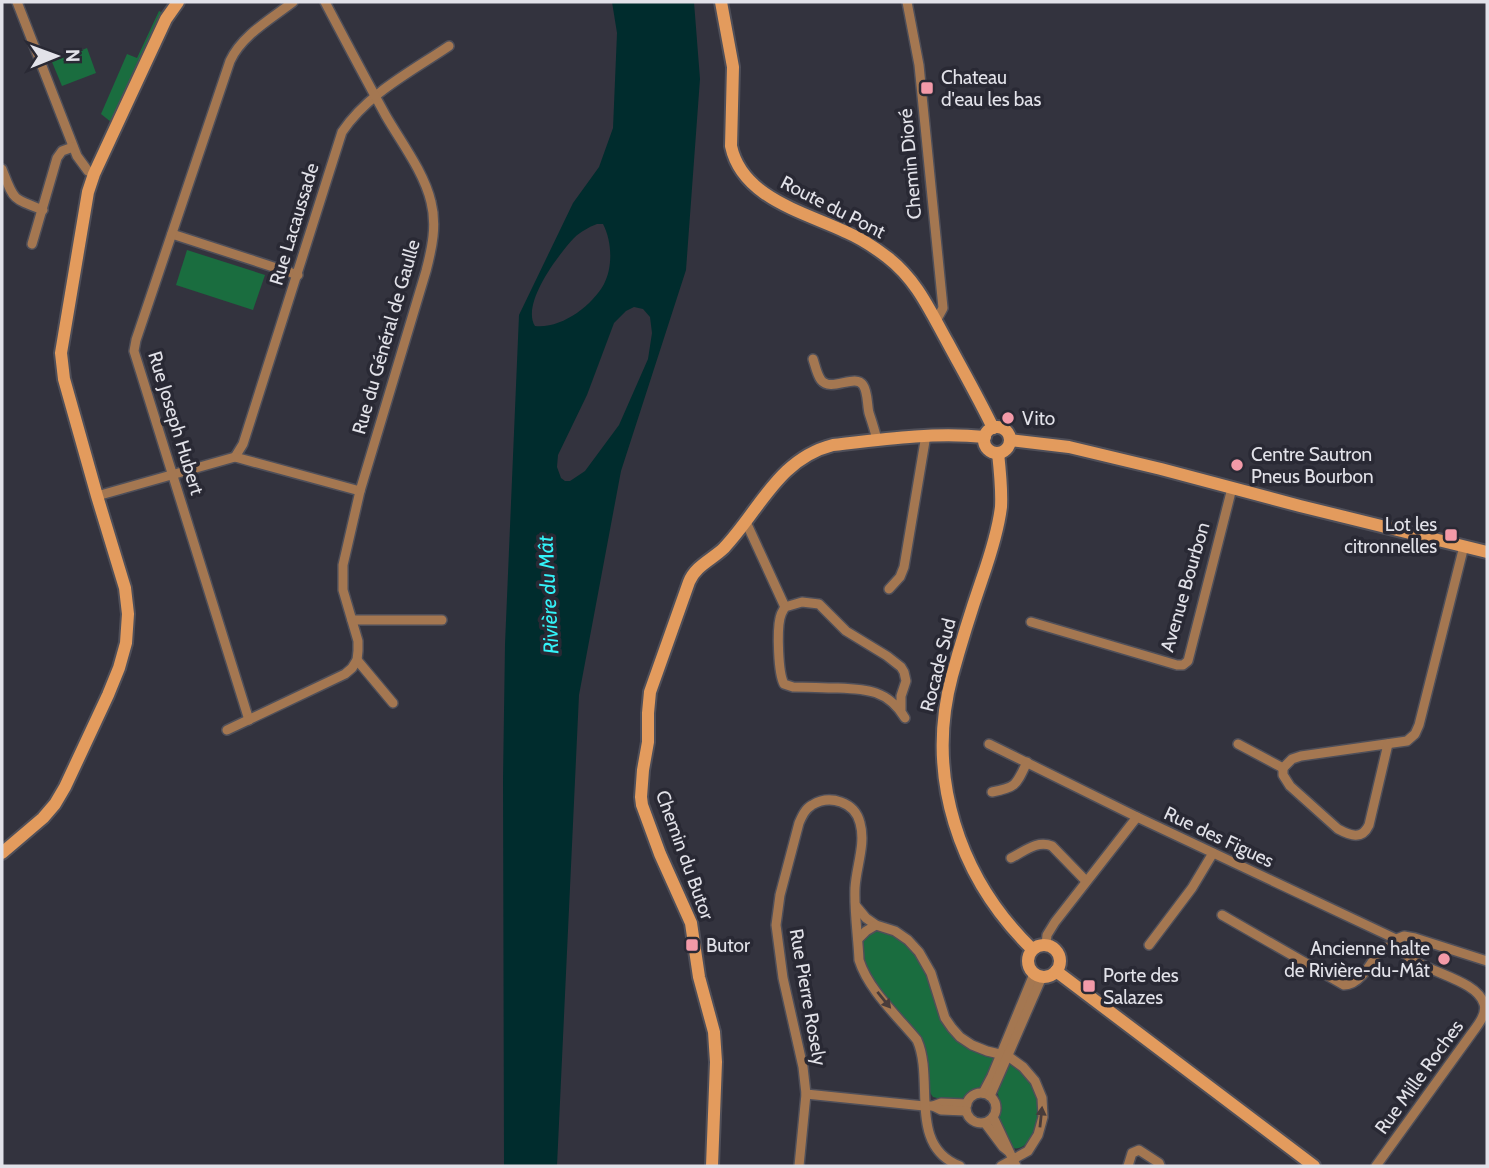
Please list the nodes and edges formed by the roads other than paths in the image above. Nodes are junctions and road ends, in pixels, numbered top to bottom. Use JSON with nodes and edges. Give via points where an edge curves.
{"nodes":[{"id":1,"x":17,"y":2,"type":"edge"},
{"id":2,"x":293,"y":2,"type":"edge"},
{"id":3,"x":325,"y":2,"type":"edge"},
{"id":4,"x":721,"y":2,"type":"edge"},
{"id":5,"x":907,"y":2,"type":"edge"},
{"id":6,"x":172,"y":3,"type":"edge"},
{"id":7,"x":449,"y":47,"type":"dead end"},
{"id":8,"x":375,"y":96,"type":"junction"},
{"id":9,"x":73,"y":147,"type":"junction"},
{"id":10,"x":2,"y":169,"type":"edge"},
{"id":11,"x":94,"y":174,"type":"junction"},
{"id":12,"x":43,"y":210,"type":"junction"},
{"id":13,"x":172,"y":234,"type":"junction"},
{"id":14,"x":32,"y":244,"type":"dead end"},
{"id":15,"x":298,"y":275,"type":"junction"},
{"id":16,"x":936,"y":321,"type":"junction"},
{"id":17,"x":813,"y":359,"type":"dead end"},
{"id":18,"x":989,"y":432,"type":"junction"},
{"id":19,"x":926,"y":435,"type":"junction"},
{"id":20,"x":877,"y":440,"type":"junction"},
{"id":21,"x":1010,"y":440,"type":"junction"},
{"id":22,"x":998,"y":453,"type":"junction"},
{"id":23,"x":235,"y":457,"type":"junction"},
{"id":24,"x":173,"y":474,"type":"junction"},
{"id":25,"x":1232,"y":488,"type":"junction"},
{"id":26,"x":360,"y":491,"type":"junction"},
{"id":27,"x":97,"y":496,"type":"junction"},
{"id":28,"x":746,"y":522,"type":"junction"},
{"id":29,"x":1464,"y":546,"type":"junction"},
{"id":30,"x":1487,"y":552,"type":"edge"},
{"id":31,"x":889,"y":589,"type":"dead end"},
{"id":32,"x":785,"y":607,"type":"junction"},
{"id":33,"x":352,"y":620,"type":"junction"},
{"id":34,"x":442,"y":620,"type":"dead end"},
{"id":35,"x":1031,"y":622,"type":"dead end"},
{"id":36,"x":357,"y":660,"type":"junction"},
{"id":37,"x":393,"y":703,"type":"dead end"},
{"id":38,"x":249,"y":720,"type":"junction"},
{"id":39,"x":227,"y":730,"type":"dead end"},
{"id":40,"x":989,"y":744,"type":"dead end"},
{"id":41,"x":1238,"y":744,"type":"dead end"},
{"id":42,"x":1388,"y":744,"type":"junction"},
{"id":43,"x":1027,"y":762,"type":"junction"},
{"id":44,"x":1283,"y":768,"type":"junction"},
{"id":45,"x":992,"y":792,"type":"dead end"},
{"id":46,"x":1137,"y":817,"type":"junction"},
{"id":47,"x":2,"y":853,"type":"edge"},
{"id":48,"x":1213,"y":853,"type":"junction"},
{"id":49,"x":1011,"y":858,"type":"dead end"},
{"id":50,"x":1086,"y":881,"type":"junction"},
{"id":51,"x":856,"y":906,"type":"junction"},
{"id":52,"x":1222,"y":915,"type":"dead end"},
{"id":53,"x":876,"y":925,"type":"junction"},
{"id":54,"x":858,"y":939,"type":"junction"},
{"id":55,"x":1397,"y":943,"type":"junction"},
{"id":56,"x":1046,"y":944,"type":"junction"},
{"id":57,"x":1149,"y":945,"type":"dead end"},
{"id":58,"x":1032,"y":949,"type":"junction"},
{"id":59,"x":1487,"y":961,"type":"edge"},
{"id":60,"x":1056,"y":971,"type":"junction"},
{"id":61,"x":1038,"y":975,"type":"junction"},
{"id":62,"x":1486,"y":1005,"type":"edge"},
{"id":63,"x":1004,"y":1055,"type":"junction"},
{"id":64,"x":806,"y":1094,"type":"junction"},
{"id":65,"x":986,"y":1095,"type":"junction"},
{"id":66,"x":929,"y":1106,"type":"junction"},
{"id":67,"x":967,"y":1107,"type":"junction"},
{"id":68,"x":989,"y":1120,"type":"junction"},
{"id":69,"x":1012,"y":1159,"type":"edge"},
{"id":70,"x":712,"y":1166,"type":"edge"},
{"id":71,"x":799,"y":1166,"type":"edge"},
{"id":72,"x":960,"y":1166,"type":"edge"},
{"id":73,"x":1001,"y":1166,"type":"edge"},
{"id":74,"x":1128,"y":1166,"type":"edge"},
{"id":75,"x":1160,"y":1166,"type":"edge"},
{"id":76,"x":1314,"y":1166,"type":"edge"},
{"id":77,"x":1376,"y":1166,"type":"edge"}],
"edges":[{"from":1,"to":9,"type":"street"},
{"from":2,"to":13,"type":"street","name":"Rue Joseph Hubert","via":[[235,50]]},
{"from":3,"to":8,"type":"street","name":"Rue du Général de Gaulle"},
{"from":4,"to":16,"type":"main road","name":"Route du Pont","via":[[733,67],[731,146],[741,170],[762,192],[886,256],[911,279]]},
{"from":5,"to":16,"type":"street","name":"Chemin Dioré","via":[[919,65],[943,308]]},
{"from":6,"to":11,"type":"main road"},
{"from":7,"to":8,"type":"street","name":"Rue Lacaussade"},
{"from":8,"to":15,"type":"street","name":"Rue Lacaussade","via":[[342,132]]},
{"from":8,"to":26,"type":"street","name":"Rue du Général de Gaulle","via":[[425,184],[434,225],[426,271]]},
{"from":9,"to":11,"type":"street","via":[[82,165]]},
{"from":9,"to":12,"type":"street","via":[[57,158]]},
{"from":10,"to":12,"type":"street","via":[[14,197]]},
{"from":11,"to":27,"type":"main road","via":[[61,366]]},
{"from":12,"to":14,"type":"street"},
{"from":13,"to":15,"type":"street"},
{"from":13,"to":24,"type":"street","name":"Rue Joseph Hubert","via":[[134,351]]},
{"from":15,"to":23,"type":"street","name":"Rue Lacaussade"},
{"from":16,"to":18,"type":"main road","name":"Route du Pont","via":[[982,405]]},
{"from":17,"to":20,"type":"street","via":[[826,384],[861,382]]},
{"from":18,"to":19,"type":"main road","name":"Chemin du Butor"},
{"from":18,"to":21,"type":"main road","via":[[1004,429]]},
{"from":18,"to":22,"type":"main road","via":[[985,446]]},
{"from":19,"to":20,"type":"main road","name":"Chemin du Butor"},
{"from":19,"to":31,"type":"street","via":[[904,567]]},
{"from":20,"to":28,"type":"main road","name":"Chemin du Butor","via":[[821,448],[799,460],[777,479]]},
{"from":21,"to":22,"type":"main road","via":[[1006,450]]},
{"from":21,"to":25,"type":"main road","via":[[1069,447]]},
{"from":22,"to":58,"type":"main road","name":"Rocade Sud","via":[[1000,509],[951,678],[943,758],[953,820],[967,859],[993,904]]},
{"from":23,"to":24,"type":"street"},
{"from":23,"to":26,"type":"street"},
{"from":24,"to":27,"type":"street"},
{"from":24,"to":38,"type":"street","name":"Rue Joseph Hubert"},
{"from":25,"to":29,"type":"main road"},
{"from":25,"to":35,"type":"street","name":"Avenue Bourbon","via":[[1188,661],[1183,665]]},
{"from":26,"to":33,"type":"street","name":"Rue du Général de Gaulle","via":[[342,577]]},
{"from":27,"to":47,"type":"main road","via":[[125,588],[126,643],[108,695],[55,804]]},
{"from":28,"to":32,"type":"street"},
{"from":28,"to":70,"type":"main road","name":"Chemin du Butor","via":[[689,582],[650,692],[640,789],[660,854],[691,923],[714,1032]]},
{"from":29,"to":30,"type":"main road"},
{"from":29,"to":42,"type":"street","via":[[1419,726],[1407,741]]},
{"from":32,"to":32,"type":"street","via":[[779,627],[784,684],[865,689],[887,698],[903,715],[901,696],[906,681],[901,667],[846,631],[819,604]]},
{"from":33,"to":34,"type":"street"},
{"from":33,"to":36,"type":"street","name":"Rue du Général de Gaulle"},
{"from":36,"to":37,"type":"street"},
{"from":36,"to":38,"type":"street","via":[[345,674]]},
{"from":38,"to":39,"type":"street"},
{"from":40,"to":43,"type":"street","name":"Rue des Figues"},
{"from":41,"to":44,"type":"street"},
{"from":42,"to":44,"type":"street","via":[[1301,756]]},
{"from":42,"to":44,"type":"street","via":[[1369,825],[1361,835],[1338,829],[1290,786]]},
{"from":43,"to":45,"type":"street","via":[[1017,783]]},
{"from":43,"to":46,"type":"street","name":"Rue des Figues"},
{"from":46,"to":48,"type":"street","name":"Rue des Figues"},
{"from":46,"to":50,"type":"street"},
{"from":48,"to":55,"type":"street","name":"Rue des Figues"},
{"from":48,"to":57,"type":"street"},
{"from":49,"to":50,"type":"street","via":[[1045,843]]},
{"from":50,"to":56,"type":"street","via":[[1055,922]]},
{"from":51,"to":53,"type":"street"},
{"from":51,"to":54,"type":"street","name":"Rue Pierre Rosely"},
{"from":51,"to":64,"type":"street","name":"Rue Pierre Rosely","via":[[862,841],[858,816],[844,803],[822,801],[803,813],[799,822],[779,895],[776,925]]},
{"from":52,"to":55,"type":"street","via":[[1344,985],[1360,977],[1381,948]]},
{"from":53,"to":54,"type":"street"},
{"from":53,"to":63,"type":"street","via":[[895,931],[919,952],[945,1018],[960,1037]]},
{"from":54,"to":66,"type":"street","name":"Rue Pierre Rosely","one_way":true,"via":[[862,971],[922,1051]]},
{"from":55,"to":59,"type":"street","via":[[1404,936],[1415,938]]},
{"from":55,"to":62,"type":"street","name":"Rue Mille Roches","via":[[1411,959],[1478,993]]},
{"from":56,"to":58,"type":"main road"},
{"from":56,"to":60,"type":"main road","via":[[1060,957]]},
{"from":58,"to":61,"type":"main road","via":[[1028,965]]},
{"from":60,"to":61,"type":"main road","via":[[1047,977]]},
{"from":60,"to":76,"type":"main road"},
{"from":61,"to":63,"type":"street"},
{"from":62,"to":77,"type":"street","name":"Rue Mille Roches","via":[[1483,1017],[1442,1078]]},
{"from":63,"to":65,"type":"street"},
{"from":69,"to":63,"type":"street","one_way":true,"via":[[1028,1151],[1038,1135],[1042,1098],[1023,1067]]},
{"from":64,"to":66,"type":"street"},
{"from":64,"to":71,"type":"street","name":"Rue Pierre Rosely"},
{"from":65,"to":67,"type":"street","via":[[973,1096]]},
{"from":65,"to":68,"type":"street","via":[[996,1109]]},
{"from":66,"to":67,"type":"street"},
{"from":66,"to":72,"type":"street","name":"Rue Pierre Rosely","via":[[926,1122],[930,1136],[939,1153]]},
{"from":67,"to":68,"type":"street","via":[[975,1122]]},
{"from":68,"to":69,"type":"street"},
{"from":69,"to":73,"type":"street"},
{"from":74,"to":75,"type":"street","via":[[1132,1153],[1139,1150]]}]}
